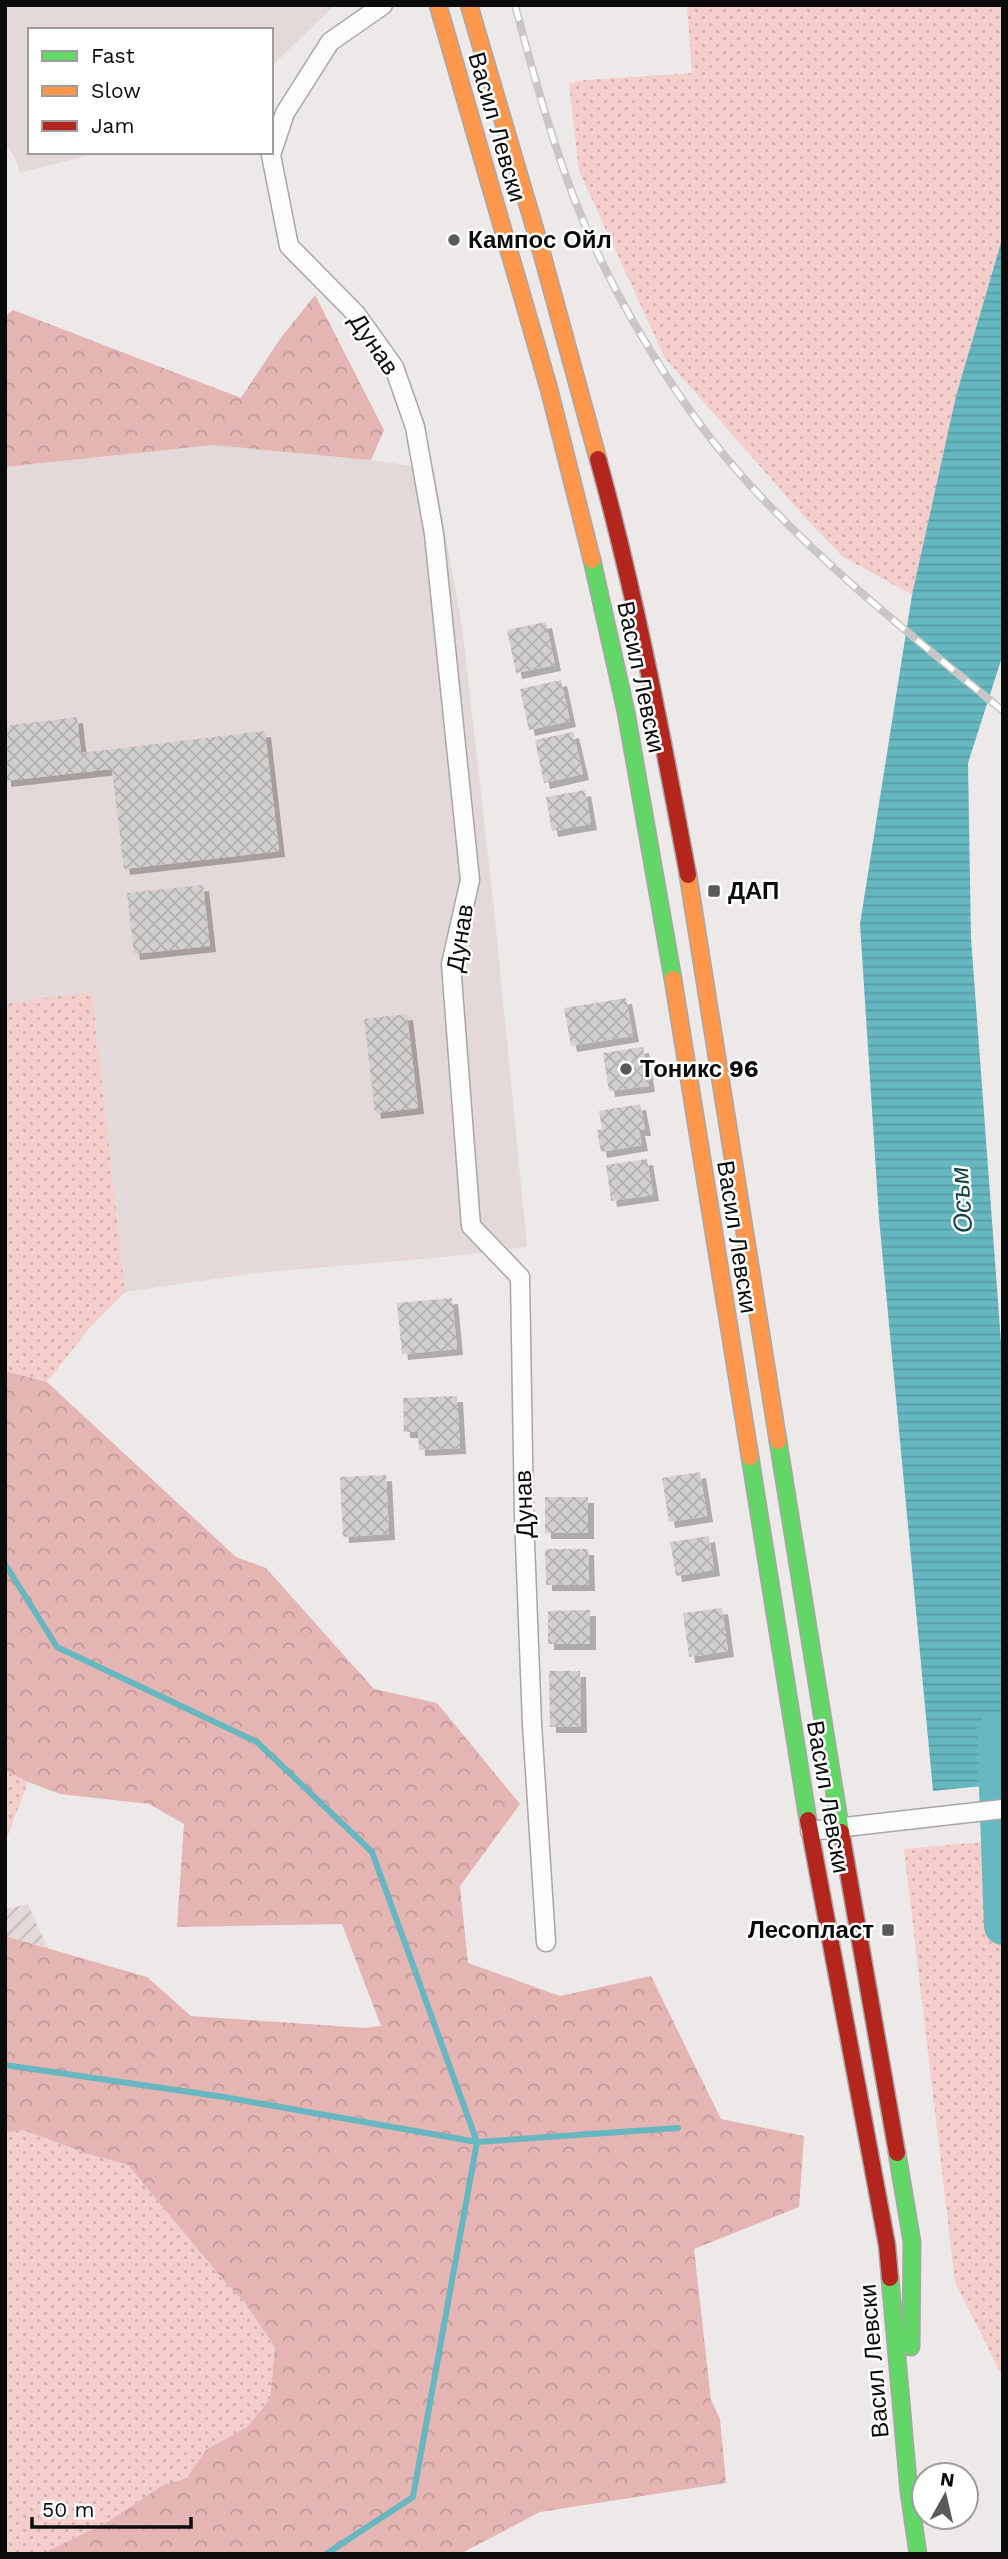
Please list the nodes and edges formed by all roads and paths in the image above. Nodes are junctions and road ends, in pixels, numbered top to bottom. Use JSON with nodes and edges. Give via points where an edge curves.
{"nodes":[{"id":1,"x":383,"y":5,"type":"edge"},
{"id":2,"x":439,"y":5,"type":"edge"},
{"id":3,"x":469,"y":5,"type":"edge"},
{"id":4,"x":273,"y":149,"type":"edge"},
{"id":5,"x":271,"y":154,"type":"edge"},
{"id":6,"x":1003,"y":1809,"type":"edge"},
{"id":7,"x":840,"y":1828,"type":"junction"},
{"id":8,"x":810,"y":1831,"type":"junction"},
{"id":9,"x":546,"y":1942,"type":"dead end"},
{"id":10,"x":909,"y":2493,"type":"junction"},
{"id":11,"x":918,"y":2554,"type":"edge"}],
"edges":[{"from":1,"to":4,"type":"street","name":"Дунав","via":[[330,42],[285,113]]},
{"from":2,"to":8,"type":"main road","name":"Васил Левски","via":[[552,402],[626,712]]},
{"from":3,"to":7,"type":"main road","name":"Васил Левски","via":[[615,524],[657,709],[696,922]]},
{"from":5,"to":9,"type":"street","name":"Дунав","via":[[289,246],[356,314],[394,367],[415,427],[434,534],[470,880],[451,964],[471,1226],[520,1277],[532,1724]]},
{"from":6,"to":7,"type":"street"},
{"from":7,"to":8,"type":"street"},
{"from":7,"to":10,"type":"main road","name":"Васил Левски","via":[[912,2242]]},
{"from":8,"to":10,"type":"main road","name":"Васил Левски","via":[[887,2245]]},
{"from":10,"to":11,"type":"main road","name":"Васил Левски"}]}
